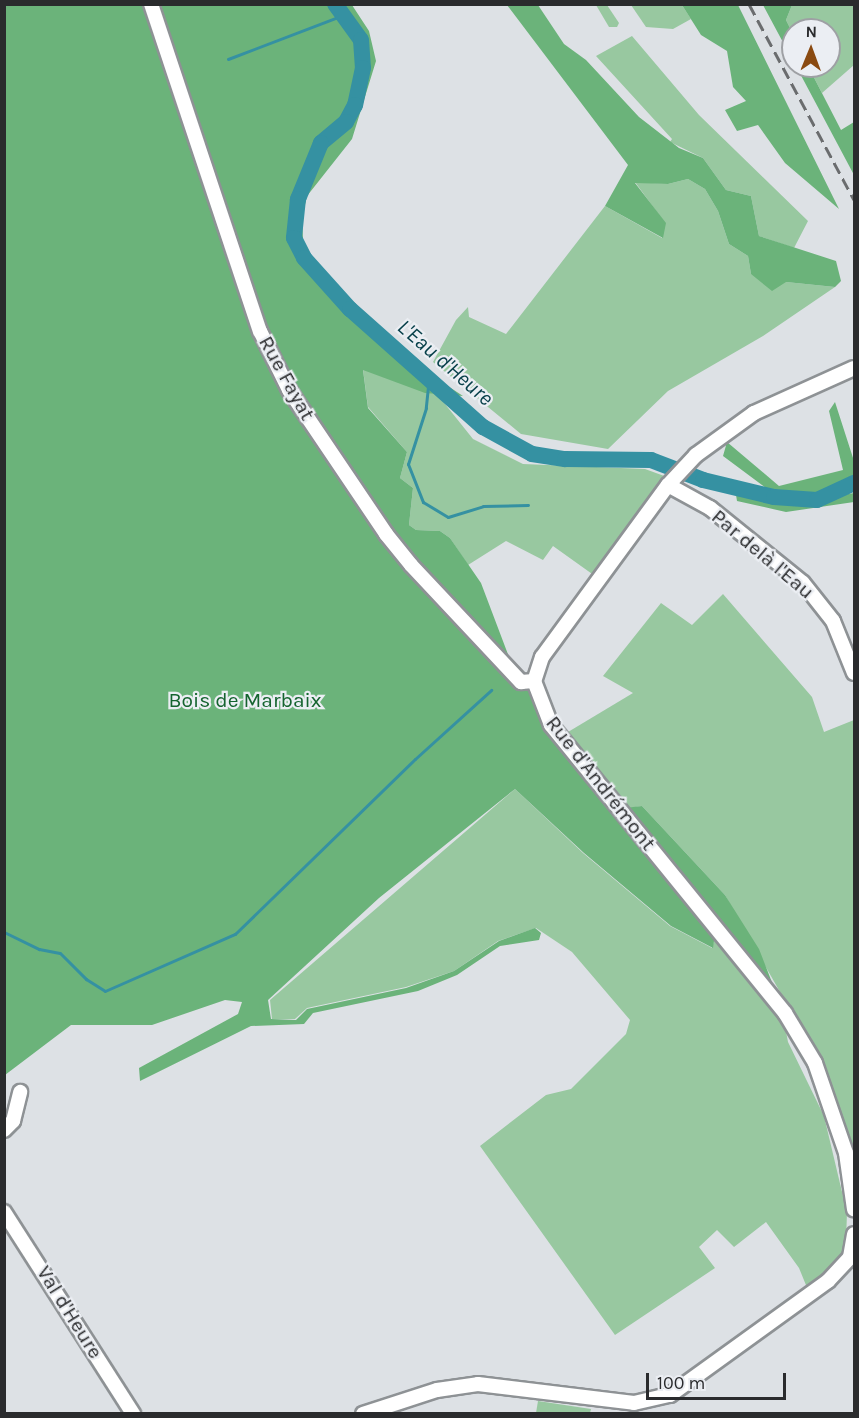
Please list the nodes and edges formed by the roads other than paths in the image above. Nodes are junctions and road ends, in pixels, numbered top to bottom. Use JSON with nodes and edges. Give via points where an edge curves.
{"nodes":[{"id":1,"x":152,"y":4,"type":"edge"},
{"id":2,"x":855,"y":368,"type":"edge"},
{"id":3,"x":669,"y":483,"type":"junction"},
{"id":4,"x":855,"y":673,"type":"edge"},
{"id":5,"x":534,"y":681,"type":"junction"},
{"id":6,"x":20,"y":1092,"type":"dead end"},
{"id":7,"x":4,"y":1130,"type":"edge"},
{"id":8,"x":852,"y":1184,"type":"edge"},
{"id":9,"x":855,"y":1209,"type":"edge"},
{"id":10,"x":4,"y":1212,"type":"edge"},
{"id":11,"x":855,"y":1234,"type":"edge"},
{"id":12,"x":133,"y":1413,"type":"edge"},
{"id":13,"x":363,"y":1413,"type":"edge"}],
"edges":[{"from":1,"to":5,"type":"street","name":"Rue Fayat","via":[[260,331],[289,390],[411,565],[521,682]]},
{"from":2,"to":3,"type":"street","via":[[754,413],[696,455]]},
{"from":3,"to":4,"type":"street","name":"Par delà l'Eau","via":[[710,508],[811,592],[833,621]]},
{"from":3,"to":5,"type":"street","via":[[542,657]]},
{"from":5,"to":8,"type":"street","name":"Rue d'Andrémont","via":[[551,725],[786,1013],[815,1063],[846,1153]]},
{"from":6,"to":7,"type":"street","via":[[14,1121]]},
{"from":8,"to":9,"type":"street","name":"Rue d'Andrémont"},
{"from":10,"to":12,"type":"street","name":"Val d'Heure"},
{"from":11,"to":13,"type":"street","via":[[850,1257],[828,1281],[670,1395],[634,1403],[478,1384],[437,1390]]}]}
